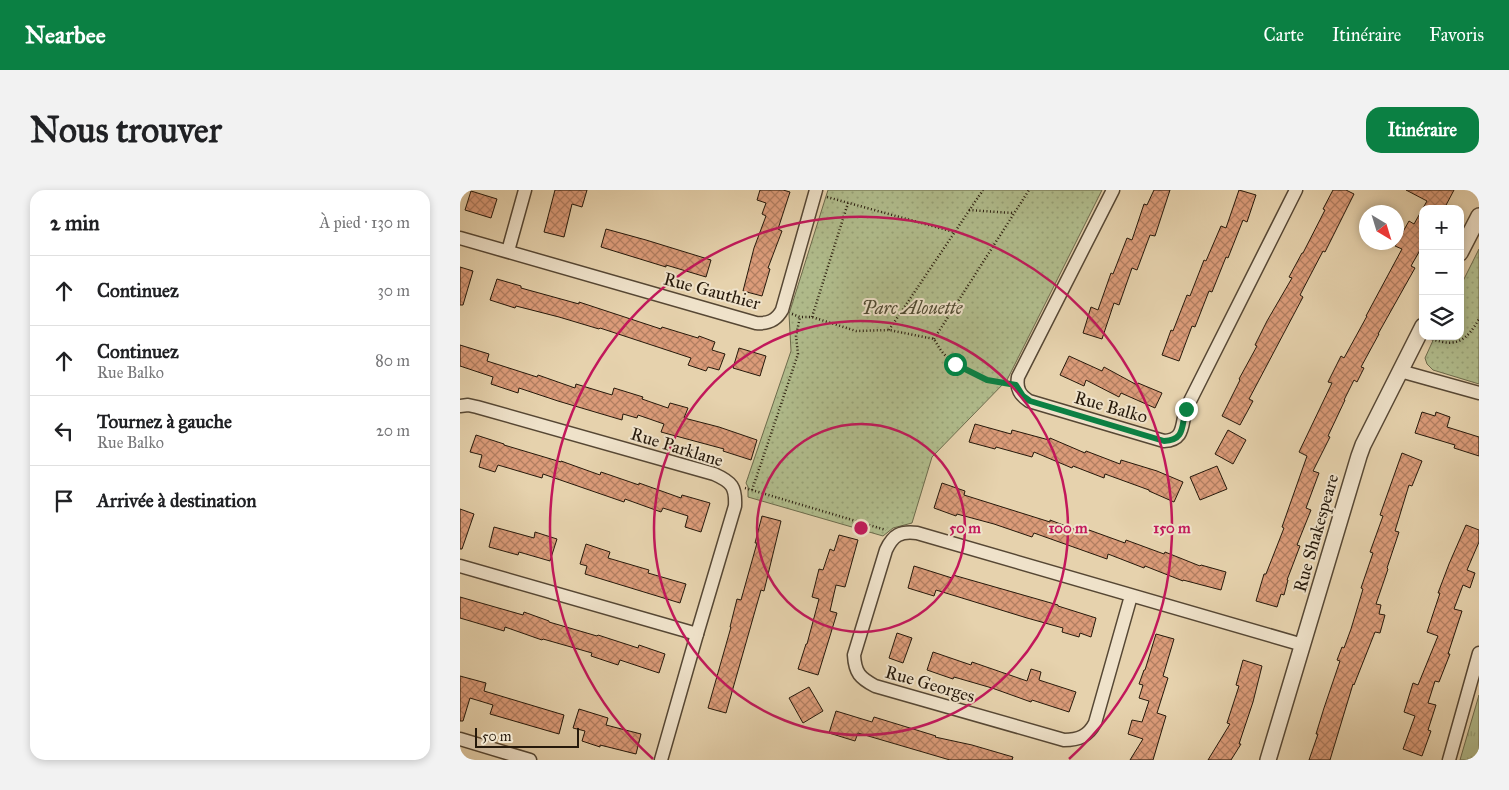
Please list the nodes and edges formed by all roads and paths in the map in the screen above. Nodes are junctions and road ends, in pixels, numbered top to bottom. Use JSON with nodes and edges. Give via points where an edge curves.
{"nodes":[{"id":1,"x":525,"y":190,"type":"edge"},
{"id":2,"x":982,"y":190,"type":"edge"},
{"id":3,"x":1029,"y":190,"type":"edge"},
{"id":4,"x":1113,"y":190,"type":"edge"},
{"id":5,"x":1296,"y":190,"type":"edge"},
{"id":6,"x":816,"y":192,"type":"edge"},
{"id":7,"x":848,"y":202,"type":"junction"},
{"id":8,"x":969,"y":210,"type":"junction"},
{"id":9,"x":1013,"y":213,"type":"junction"},
{"id":10,"x":1479,"y":216,"type":"edge"},
{"id":11,"x":954,"y":232,"type":"junction"},
{"id":12,"x":460,"y":238,"type":"edge"},
{"id":13,"x":1462,"y":250,"type":"edge"},
{"id":14,"x":508,"y":251,"type":"junction"},
{"id":15,"x":782,"y":310,"type":"junction"},
{"id":16,"x":800,"y":317,"type":"junction"},
{"id":17,"x":812,"y":317,"type":"junction"},
{"id":18,"x":1479,"y":319,"type":"edge"},
{"id":19,"x":889,"y":330,"type":"junction"},
{"id":20,"x":934,"y":339,"type":"junction"},
{"id":21,"x":1464,"y":339,"type":"edge"},
{"id":22,"x":1421,"y":340,"type":"edge"},
{"id":23,"x":1439,"y":340,"type":"edge"},
{"id":24,"x":1460,"y":340,"type":"edge"},
{"id":25,"x":1400,"y":370,"type":"junction"},
{"id":26,"x":1016,"y":385,"type":"junction"},
{"id":27,"x":1479,"y":393,"type":"edge"},
{"id":28,"x":460,"y":406,"type":"edge"},
{"id":29,"x":732,"y":484,"type":"junction"},
{"id":30,"x":752,"y":490,"type":"junction"},
{"id":31,"x":898,"y":535,"type":"junction"},
{"id":32,"x":460,"y":566,"type":"edge"},
{"id":33,"x":1131,"y":596,"type":"junction"},
{"id":34,"x":696,"y":634,"type":"junction"},
{"id":35,"x":1303,"y":645,"type":"junction"},
{"id":36,"x":1479,"y":653,"type":"edge"},
{"id":37,"x":460,"y":739,"type":"edge"},
{"id":38,"x":530,"y":760,"type":"edge"},
{"id":39,"x":662,"y":760,"type":"edge"},
{"id":40,"x":1268,"y":760,"type":"edge"},
{"id":41,"x":1449,"y":760,"type":"edge"}],
"edges":[{"from":1,"to":14,"type":"street"},
{"from":2,"to":8,"type":"path"},
{"from":3,"to":9,"type":"path"},
{"from":4,"to":26,"type":"street"},
{"from":5,"to":26,"type":"street","name":"Rue Balko","via":[[1186,409],[1178,436],[1164,441],[1030,401]]},
{"from":6,"to":7,"type":"path"},
{"from":6,"to":15,"type":"street","name":"Rue Gauthier"},
{"from":7,"to":11,"type":"path"},
{"from":7,"to":17,"type":"path"},
{"from":8,"to":9,"type":"path"},
{"from":8,"to":11,"type":"path"},
{"from":9,"to":20,"type":"path"},
{"from":10,"to":13,"type":"street"},
{"from":11,"to":19,"type":"path"},
{"from":12,"to":14,"type":"street","name":"Rue Gauthier"},
{"from":14,"to":15,"type":"street","name":"Rue Gauthier","via":[[756,323],[772,322]]},
{"from":15,"to":16,"type":"path"},
{"from":16,"to":17,"type":"path"},
{"from":16,"to":30,"type":"path","via":[[796,336],[798,354]]},
{"from":17,"to":19,"type":"path","via":[[856,331]]},
{"from":18,"to":21,"type":"path"},
{"from":19,"to":20,"type":"path"},
{"from":20,"to":26,"type":"path","via":[[948,358],[964,370],[987,380]]},
{"from":22,"to":25,"type":"street","name":"Rue Shakespeare"},
{"from":23,"to":24,"type":"path","via":[[1444,343]]},
{"from":25,"to":27,"type":"street"},
{"from":25,"to":35,"type":"street","name":"Rue Shakespeare","via":[[1359,456]]},
{"from":28,"to":29,"type":"street","name":"Rue Parklane","via":[[477,407],[705,472]]},
{"from":29,"to":30,"type":"path"},
{"from":29,"to":34,"type":"street","name":"Rue Parklane","via":[[736,494],[735,506]]},
{"from":30,"to":31,"type":"path"},
{"from":31,"to":33,"type":"street","via":[[917,533]]},
{"from":31,"to":33,"type":"street","name":"Rue Georges","via":[[890,540],[886,550],[854,655],[859,674],[875,686],[1064,740],[1082,737],[1095,723]]},
{"from":32,"to":34,"type":"street"},
{"from":33,"to":35,"type":"street"},
{"from":34,"to":39,"type":"street","name":"Rue Parklane"},
{"from":35,"to":40,"type":"street","name":"Rue Shakespeare"},
{"from":36,"to":41,"type":"street"},
{"from":37,"to":38,"type":"street"}]}
